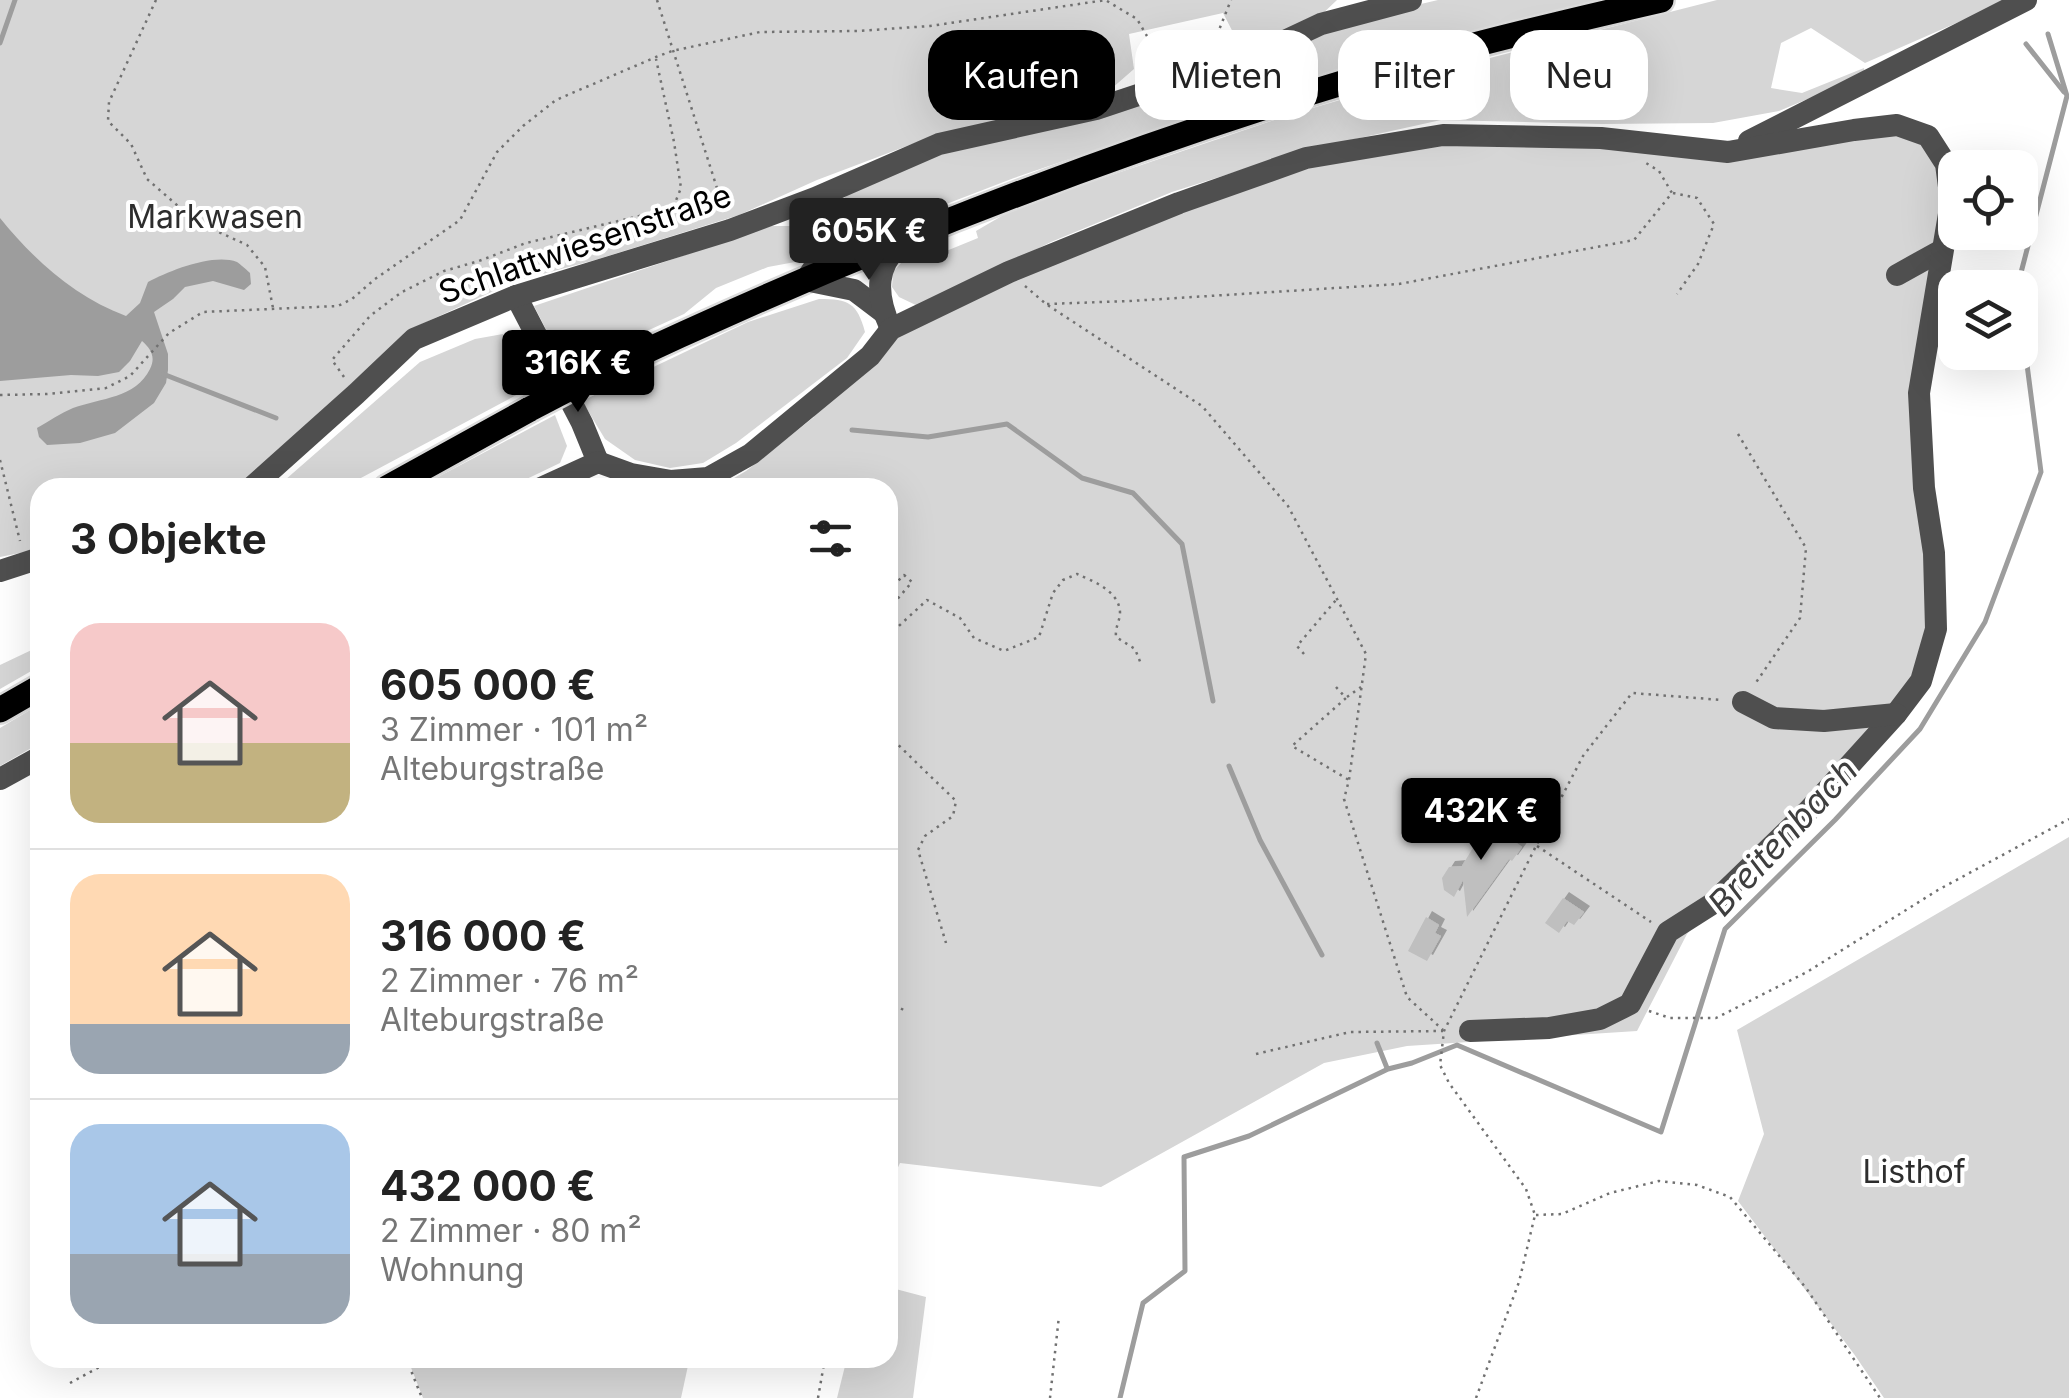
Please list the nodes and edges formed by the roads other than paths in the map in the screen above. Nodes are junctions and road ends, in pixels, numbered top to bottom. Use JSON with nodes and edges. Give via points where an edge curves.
{"nodes":[{"id":1,"x":1345,"y":0,"type":"edge"},
{"id":2,"x":1411,"y":0,"type":"edge"},
{"id":3,"x":1661,"y":0,"type":"edge"},
{"id":4,"x":2026,"y":0,"type":"edge"},
{"id":5,"x":1321,"y":24,"type":"junction"},
{"id":6,"x":1728,"y":152,"type":"junction"},
{"id":7,"x":1938,"y":152,"type":"edge"},
{"id":8,"x":818,"y":205,"type":"junction"},
{"id":9,"x":913,"y":235,"type":"junction"},
{"id":10,"x":1942,"y":250,"type":"joint"},
{"id":11,"x":1896,"y":275,"type":"dead end"},
{"id":12,"x":805,"y":280,"type":"junction"},
{"id":13,"x":516,"y":296,"type":"junction"},
{"id":14,"x":887,"y":320,"type":"junction"},
{"id":15,"x":598,"y":462,"type":"junction"},
{"id":16,"x":262,"y":478,"type":"edge"},
{"id":17,"x":406,"y":478,"type":"edge"},
{"id":18,"x":563,"y":478,"type":"edge"},
{"id":19,"x":654,"y":478,"type":"edge"},
{"id":20,"x":708,"y":478,"type":"edge"},
{"id":21,"x":30,"y":561,"type":"edge"},
{"id":22,"x":0,"y":571,"type":"edge"},
{"id":23,"x":30,"y":693,"type":"edge"},
{"id":24,"x":1743,"y":702,"type":"road end"},
{"id":25,"x":0,"y":710,"type":"edge"},
{"id":26,"x":1896,"y":714,"type":"junction"},
{"id":27,"x":30,"y":762,"type":"edge"},
{"id":28,"x":0,"y":779,"type":"edge"},
{"id":29,"x":1470,"y":1032,"type":"dead end"}],
"edges":[{"from":1,"to":5,"type":"street"},
{"from":2,"to":5,"type":"street"},
{"from":3,"to":9,"type":"main road","via":[[1498,38],[1294,98]]},
{"from":4,"to":6,"type":"street"},
{"from":5,"to":8,"type":"street","name":"Schlattwiesenstraße","via":[[1246,59],[1096,109],[939,144]]},
{"from":6,"to":7,"type":"street","via":[[1898,125],[1928,136]]},
{"from":6,"to":14,"type":"street","via":[[1600,138],[1443,135],[1306,158]]},
{"from":8,"to":9,"type":"street","via":[[859,231]]},
{"from":8,"to":12,"type":"street","via":[[821,252]]},
{"from":8,"to":13,"type":"street","name":"Schlattwiesenstraße"},
{"from":9,"to":12,"type":"main road"},
{"from":9,"to":14,"type":"street","via":[[882,268]]},
{"from":10,"to":11,"type":"street"},
{"from":10,"to":26,"type":"street","via":[[1919,393],[1936,628],[1921,681]]},
{"from":12,"to":14,"type":"street","via":[[854,290]]},
{"from":12,"to":17,"type":"main road","bridge":true,"via":[[601,372]]},
{"from":13,"to":15,"type":"street"},
{"from":13,"to":16,"type":"street","name":"Schlattwiesenstraße","via":[[414,338]]},
{"from":14,"to":20,"type":"street","via":[[870,356],[751,454]]},
{"from":15,"to":18,"type":"street"},
{"from":15,"to":19,"type":"street"},
{"from":21,"to":22,"type":"street"},
{"from":23,"to":25,"type":"main road"},
{"from":24,"to":26,"type":"street","via":[[1774,718]]},
{"from":26,"to":29,"type":"street","via":[[1712,904],[1668,932],[1630,1004],[1600,1020]]},
{"from":27,"to":28,"type":"street"}]}
